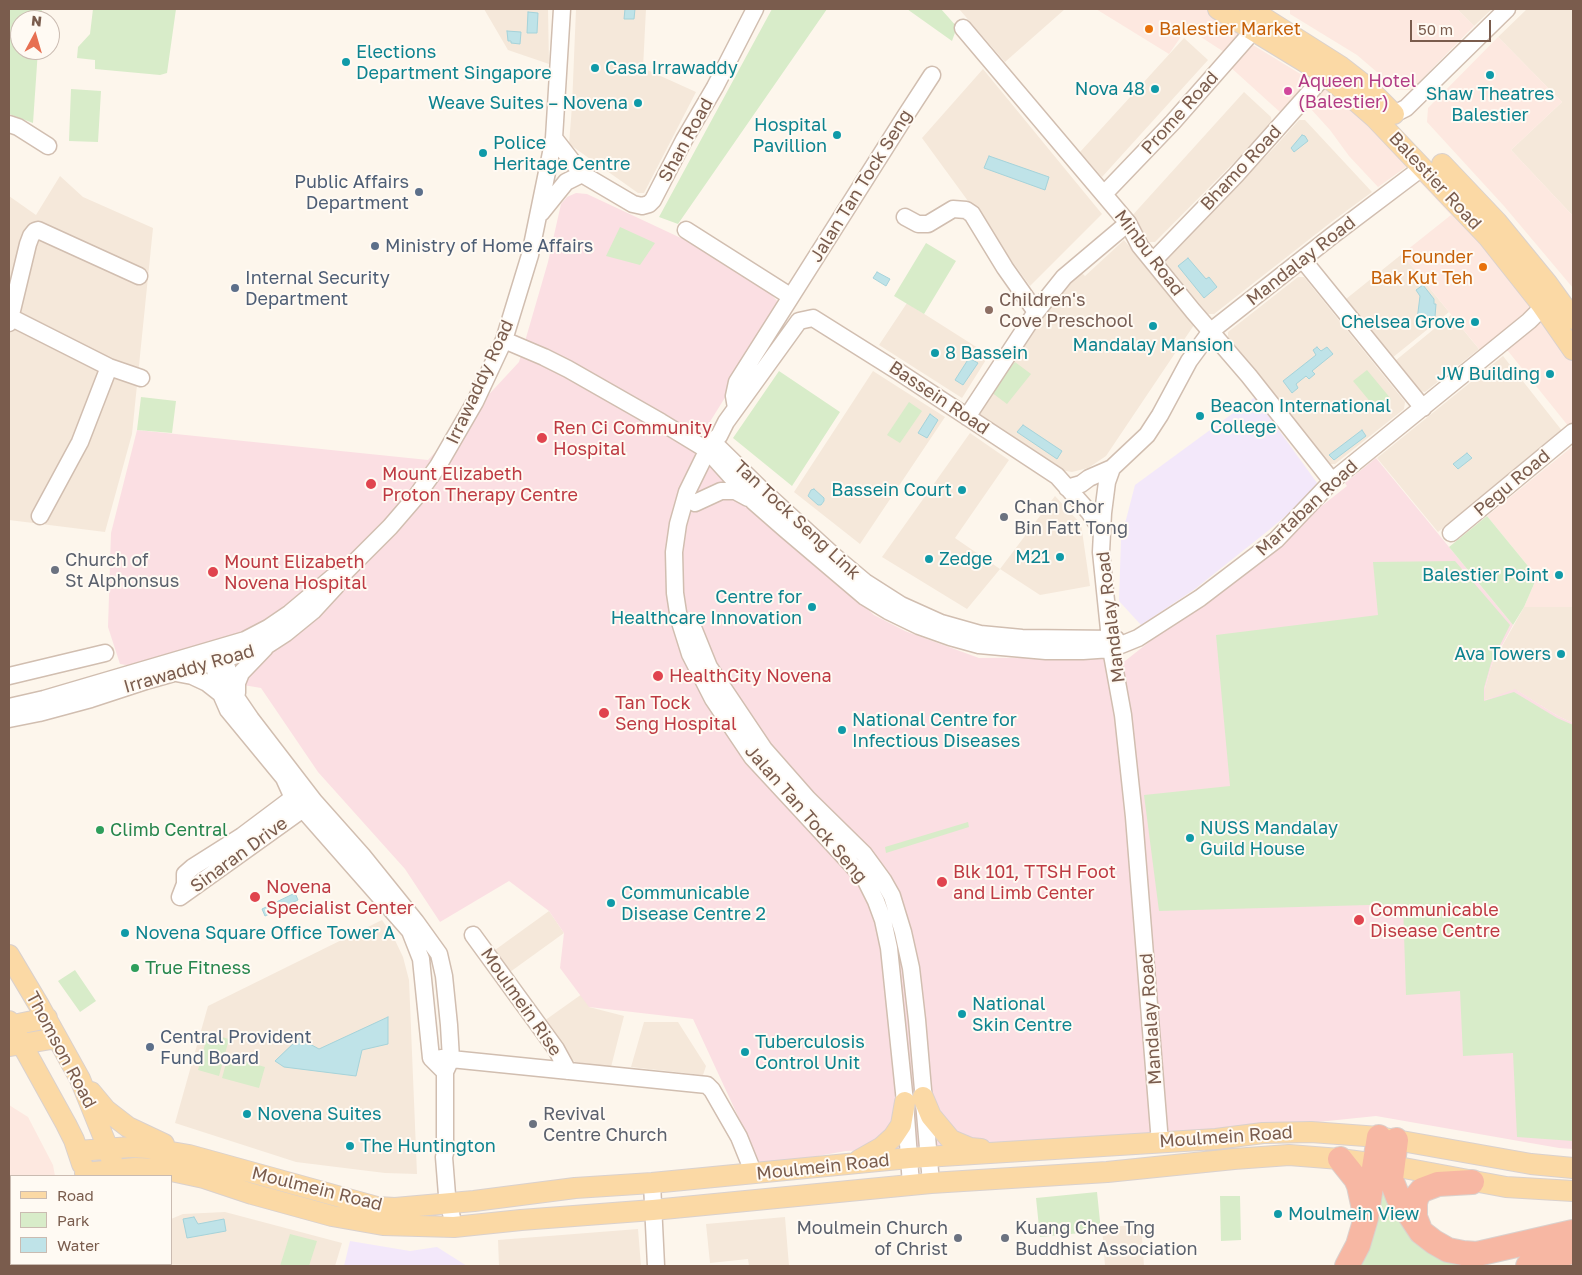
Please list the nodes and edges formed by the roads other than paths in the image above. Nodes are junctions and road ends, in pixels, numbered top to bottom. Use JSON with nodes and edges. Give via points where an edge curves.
{"nodes":[{"id":1,"x":562,"y":9,"type":"edge"},
{"id":2,"x":755,"y":9,"type":"edge"},
{"id":3,"x":1218,"y":9,"type":"edge"},
{"id":4,"x":1507,"y":9,"type":"edge"},
{"id":5,"x":1258,"y":16,"type":"edge"},
{"id":6,"x":964,"y":28,"type":"dead end"},
{"id":7,"x":1318,"y":70,"type":"junction"},
{"id":8,"x":932,"y":76,"type":"dead end"},
{"id":9,"x":1394,"y":114,"type":"joint"},
{"id":10,"x":9,"y":124,"type":"edge"},
{"id":11,"x":554,"y":138,"type":"junction"},
{"id":12,"x":48,"y":146,"type":"dead end"},
{"id":13,"x":1433,"y":166,"type":"junction"},
{"id":14,"x":582,"y":174,"type":"junction"},
{"id":15,"x":1104,"y":194,"type":"junction"},
{"id":16,"x":540,"y":214,"type":"junction"},
{"id":17,"x":905,"y":217,"type":"dead end"},
{"id":18,"x":1128,"y":224,"type":"junction"},
{"id":19,"x":686,"y":230,"type":"dead end"},
{"id":20,"x":1303,"y":260,"type":"junction"},
{"id":21,"x":1153,"y":261,"type":"junction"},
{"id":22,"x":139,"y":276,"type":"dead end"},
{"id":23,"x":790,"y":296,"type":"junction"},
{"id":24,"x":1541,"y":304,"type":"junction"},
{"id":25,"x":1570,"y":310,"type":"edge"},
{"id":26,"x":1036,"y":312,"type":"junction"},
{"id":27,"x":805,"y":318,"type":"joint"},
{"id":28,"x":10,"y":320,"type":"edge"},
{"id":29,"x":1211,"y":331,"type":"junction"},
{"id":30,"x":506,"y":335,"type":"junction"},
{"id":31,"x":1573,"y":350,"type":"edge"},
{"id":32,"x":108,"y":366,"type":"junction"},
{"id":33,"x":141,"y":378,"type":"dead end"},
{"id":34,"x":736,"y":408,"type":"junction"},
{"id":35,"x":1423,"y":408,"type":"junction"},
{"id":36,"x":967,"y":417,"type":"junction"},
{"id":37,"x":1573,"y":432,"type":"edge"},
{"id":38,"x":714,"y":446,"type":"junction"},
{"id":39,"x":1112,"y":468,"type":"junction"},
{"id":40,"x":1332,"y":481,"type":"junction"},
{"id":41,"x":1067,"y":488,"type":"junction"},
{"id":42,"x":1105,"y":498,"type":"junction"},
{"id":43,"x":753,"y":501,"type":"junction"},
{"id":44,"x":695,"y":504,"type":"junction"},
{"id":45,"x":40,"y":516,"type":"dead end"},
{"id":46,"x":1102,"y":531,"type":"junction"},
{"id":47,"x":1451,"y":533,"type":"dead end"},
{"id":48,"x":344,"y":573,"type":"junction"},
{"id":49,"x":1111,"y":644,"type":"junction"},
{"id":50,"x":266,"y":646,"type":"junction"},
{"id":51,"x":106,"y":653,"type":"dead end"},
{"id":52,"x":217,"y":655,"type":"junction"},
{"id":53,"x":174,"y":673,"type":"junction"},
{"id":54,"x":9,"y":676,"type":"edge"},
{"id":55,"x":221,"y":694,"type":"junction"},
{"id":56,"x":238,"y":700,"type":"junction"},
{"id":57,"x":9,"y":707,"type":"edge"},
{"id":58,"x":9,"y":719,"type":"edge"},
{"id":59,"x":304,"y":799,"type":"junction"},
{"id":60,"x":473,"y":934,"type":"dead end"},
{"id":61,"x":9,"y":955,"type":"edge"},
{"id":62,"x":47,"y":1018,"type":"junction"},
{"id":63,"x":10,"y":1024,"type":"edge"},
{"id":64,"x":57,"y":1038,"type":"junction"},
{"id":65,"x":15,"y":1045,"type":"edge"},
{"id":66,"x":432,"y":1058,"type":"joint"},
{"id":67,"x":448,"y":1066,"type":"junction"},
{"id":68,"x":568,"y":1071,"type":"junction"},
{"id":69,"x":80,"y":1079,"type":"junction"},
{"id":70,"x":914,"y":1099,"type":"junction"},
{"id":71,"x":1387,"y":1139,"type":"junction"},
{"id":72,"x":1160,"y":1143,"type":"junction"},
{"id":73,"x":108,"y":1149,"type":"junction"},
{"id":74,"x":78,"y":1151,"type":"junction"},
{"id":75,"x":1006,"y":1152,"type":"junction"},
{"id":76,"x":189,"y":1155,"type":"junction"},
{"id":77,"x":918,"y":1158,"type":"junction"},
{"id":78,"x":1340,"y":1159,"type":"junction"},
{"id":79,"x":850,"y":1164,"type":"junction"},
{"id":80,"x":1384,"y":1165,"type":"junction"},
{"id":81,"x":1573,"y":1168,"type":"edge"},
{"id":82,"x":115,"y":1173,"type":"edge"},
{"id":83,"x":754,"y":1174,"type":"junction"},
{"id":84,"x":85,"y":1175,"type":"edge"},
{"id":85,"x":204,"y":1178,"type":"junction"},
{"id":86,"x":1472,"y":1182,"type":"junction"},
{"id":87,"x":652,"y":1183,"type":"junction"},
{"id":88,"x":931,"y":1183,"type":"junction"},
{"id":89,"x":911,"y":1185,"type":"junction"},
{"id":90,"x":172,"y":1186,"type":"edge"},
{"id":91,"x":1573,"y":1191,"type":"edge"},
{"id":92,"x":454,"y":1203,"type":"junction"},
{"id":93,"x":653,"y":1210,"type":"junction"},
{"id":94,"x":1366,"y":1218,"type":"junction"},
{"id":95,"x":454,"y":1227,"type":"junction"},
{"id":96,"x":1421,"y":1232,"type":"junction"},
{"id":97,"x":1573,"y":1232,"type":"edge"},
{"id":98,"x":1573,"y":1251,"type":"edge"},
{"id":99,"x":656,"y":1266,"type":"edge"},
{"id":100,"x":1347,"y":1266,"type":"edge"},
{"id":101,"x":1528,"y":1266,"type":"edge"}],
"edges":[{"from":1,"to":11,"type":"street","name":"Irrawaddy Road"},
{"from":2,"to":14,"type":"street","name":"Shan Road","via":[[649,204],[633,204]]},
{"from":3,"to":5,"type":"main road","name":"Balestier Road"},
{"from":4,"to":9,"type":"street","via":[[1406,108]]},
{"from":5,"to":7,"type":"main road","name":"Balestier Road"},
{"from":5,"to":9,"type":"main road","name":"Balestier Road","via":[[1340,66]]},
{"from":5,"to":15,"type":"street","name":"Prome Road","via":[[1173,122]]},
{"from":6,"to":15,"type":"street","name":"Minbu Road"},
{"from":7,"to":13,"type":"main road","name":"Balestier Road"},
{"from":7,"to":21,"type":"street","name":"Bhamo Road","via":[[1318,83]]},
{"from":8,"to":23,"type":"street","name":"Jalan Tan Tock Seng"},
{"from":10,"to":12,"type":"street"},
{"from":11,"to":14,"type":"street","name":"Shan Road"},
{"from":11,"to":16,"type":"street","name":"Irrawaddy Road"},
{"from":13,"to":20,"type":"street","name":"Mandalay Road"},
{"from":13,"to":24,"type":"main road","name":"Balestier Road"},
{"from":13,"to":25,"type":"main road","name":"Balestier Road","via":[[1497,222]]},
{"from":14,"to":16,"type":"street","via":[[566,182]]},
{"from":15,"to":18,"type":"street","name":"Minbu Road"},
{"from":16,"to":30,"type":"street","name":"Irrawaddy Road"},
{"from":17,"to":26,"type":"street","via":[[918,224],[928,224],[953,209],[972,214]]},
{"from":18,"to":21,"type":"street","name":"Minbu Road"},
{"from":18,"to":26,"type":"street","via":[[1064,277]]},
{"from":19,"to":23,"type":"street"},
{"from":20,"to":29,"type":"street","name":"Mandalay Road"},
{"from":20,"to":35,"type":"street"},
{"from":21,"to":29,"type":"street","name":"Minbu Road"},
{"from":22,"to":28,"type":"street","via":[[35,231],[28,244]]},
{"from":23,"to":34,"type":"street","name":"Jalan Tan Tock Seng","via":[[737,382]]},
{"from":24,"to":31,"type":"main road","name":"Balestier Road"},
{"from":24,"to":35,"type":"street","name":"Martaban Road","via":[[1529,321]]},
{"from":26,"to":36,"type":"street"},
{"from":27,"to":34,"type":"street","name":"Jalan Tan Tock Seng","via":[[799,321]]},
{"from":27,"to":36,"type":"street","name":"Bassein Road","via":[[813,318]]},
{"from":28,"to":32,"type":"street"},
{"from":29,"to":39,"type":"street","name":"Mandalay Road","via":[[1189,361],[1147,435]]},
{"from":29,"to":40,"type":"street","name":"Minbu Road"},
{"from":30,"to":38,"type":"street","name":"Tan Tock Seng Link","via":[[647,414]]},
{"from":30,"to":48,"type":"street","name":"Irrawaddy Road","via":[[475,402],[438,466],[402,514]]},
{"from":32,"to":33,"type":"street"},
{"from":32,"to":45,"type":"street","via":[[80,442]]},
{"from":34,"to":38,"type":"street","name":"Jalan Tan Tock Seng"},
{"from":35,"to":40,"type":"street","name":"Martaban Road"},
{"from":36,"to":41,"type":"street","name":"Bassein Road","via":[[1057,476]]},
{"from":37,"to":47,"type":"street","name":"Pegu Road"},
{"from":38,"to":43,"type":"street","name":"Tan Tock Seng Link"},
{"from":38,"to":44,"type":"street","name":"Jalan Tan Tock Seng"},
{"from":38,"to":49,"type":"street","name":"Tan Tock Seng Link","via":[[832,555],[865,582],[902,605],[941,623],[980,634]]},
{"from":38,"to":70,"type":"street","name":"Jalan Tan Tock Seng","via":[[687,492],[678,524],[674,552],[679,619],[701,676],[752,756],[866,879],[876,901],[889,948]]},
{"from":39,"to":41,"type":"street"},
{"from":39,"to":42,"type":"street","name":"Mandalay Road"},
{"from":40,"to":49,"type":"street","name":"Martaban Road","via":[[1276,540],[1200,598],[1138,638]]},
{"from":41,"to":42,"type":"street","name":"Bassein Road"},
{"from":41,"to":46,"type":"street","name":"Bassein Road"},
{"from":42,"to":46,"type":"street","name":"Mandalay Road"},
{"from":43,"to":44,"type":"street","name":"Tan Tock Seng Link","via":[[734,491],[721,491]]},
{"from":43,"to":49,"type":"street","name":"Tan Tock Seng Link","via":[[865,597],[919,626],[980,645],[1002,648],[1046,651]]},
{"from":44,"to":70,"type":"street","name":"Jalan Tan Tock Seng","via":[[687,526],[683,580],[689,618],[709,667],[764,749],[808,800],[864,854],[892,896],[911,968],[917,1020]]},
{"from":46,"to":49,"type":"street","name":"Mandalay Road","via":[[1101,552]]},
{"from":48,"to":50,"type":"street","name":"Irrawaddy Road","via":[[312,611]]},
{"from":48,"to":52,"type":"street","name":"Irrawaddy Road","via":[[329,579],[268,628]]},
{"from":49,"to":72,"type":"street","name":"Mandalay Road","via":[[1123,715],[1134,818]]},
{"from":50,"to":52,"type":"street","name":"Irrawaddy Road"},
{"from":50,"to":56,"type":"street","via":[[238,677]]},
{"from":51,"to":54,"type":"street"},
{"from":52,"to":53,"type":"street","name":"Irrawaddy Road"},
{"from":52,"to":55,"type":"street","name":"Sinaran Drive"},
{"from":52,"to":56,"type":"street","name":"Sinaran Drive"},
{"from":52,"to":57,"type":"street","name":"Irrawaddy Road"},
{"from":53,"to":55,"type":"street","via":[[192,676]]},
{"from":53,"to":58,"type":"street","name":"Irrawaddy Road","via":[[48,711]]},
{"from":55,"to":59,"type":"street","name":"Sinaran Drive","via":[[228,710]]},
{"from":56,"to":59,"type":"street","name":"Sinaran Drive","via":[[290,772]]},
{"from":59,"to":59,"type":"street","name":"Sinaran Drive","via":[[180,898],[185,874],[192,867]]},
{"from":59,"to":66,"type":"street","name":"Sinaran Drive","via":[[410,931],[421,959]]},
{"from":59,"to":67,"type":"street","name":"Sinaran Drive","via":[[362,855],[439,954],[449,1025]]},
{"from":60,"to":68,"type":"street","name":"Moulmein Rise","via":[[556,1049]]},
{"from":61,"to":62,"type":"main road","name":"Thomson Road"},
{"from":62,"to":63,"type":"main road"},
{"from":62,"to":64,"type":"main road","name":"Thomson Road"},
{"from":63,"to":65,"type":"main road","name":"Thomson Road"},
{"from":64,"to":65,"type":"main road"},
{"from":64,"to":69,"type":"main road","name":"Thomson Road"},
{"from":65,"to":74,"type":"main road","name":"Thomson Road","via":[[66,1124]]},
{"from":66,"to":67,"type":"street","name":"Moulmein Rise"},
{"from":67,"to":68,"type":"street","name":"Moulmein Rise"},
{"from":67,"to":92,"type":"street","name":"Sinaran Drive","via":[[444,1157]]},
{"from":68,"to":83,"type":"street","name":"Moulmein Rise","via":[[707,1085],[738,1137]]},
{"from":69,"to":73,"type":"main road","name":"Thomson Road"},
{"from":69,"to":76,"type":"main road","via":[[106,1110],[128,1127]]},
{"from":70,"to":75,"type":"main road","via":[[951,1140],[970,1148]]},
{"from":70,"to":77,"type":"street","name":"Jalan Tan Tock Seng"},
{"from":70,"to":79,"type":"main road","via":[[893,1137],[882,1147]]},
{"from":71,"to":72,"type":"main road","name":"Moulmein Road","via":[[1263,1132]]},
{"from":71,"to":80,"type":"highway"},
{"from":71,"to":81,"type":"main road","name":"Moulmein Road","via":[[1531,1164]]},
{"from":72,"to":75,"type":"main road","name":"Moulmein Road"},
{"from":73,"to":74,"type":"main road","name":"Moulmein Road"},
{"from":73,"to":76,"type":"main road","name":"Moulmein Road","via":[[148,1148]]},
{"from":73,"to":82,"type":"main road","name":"Thomson Road"},
{"from":74,"to":84,"type":"main road","name":"Thomson Road"},
{"from":75,"to":77,"type":"main road","name":"Moulmein Road"},
{"from":76,"to":92,"type":"main road","name":"Moulmein Road","via":[[377,1207]]},
{"from":77,"to":79,"type":"main road","name":"Moulmein Road"},
{"from":77,"to":88,"type":"street","name":"Jalan Tan Tock Seng"},
{"from":77,"to":89,"type":"street","name":"Jalan Tan Tock Seng"},
{"from":78,"to":80,"type":"main road","name":"Moulmein Road"},
{"from":78,"to":88,"type":"main road","name":"Moulmein Road","via":[[1289,1155],[1107,1172]]},
{"from":78,"to":94,"type":"highway","via":[[1360,1186]]},
{"from":79,"to":83,"type":"main road","name":"Moulmein Road"},
{"from":80,"to":86,"type":"main road","name":"Moulmein Road"},
{"from":80,"to":94,"type":"highway"},
{"from":80,"to":96,"type":"highway","via":[[1393,1187]]},
{"from":82,"to":84,"type":"main road","name":"Moulmein Road"},
{"from":82,"to":85,"type":"main road","name":"Moulmein Road","via":[[135,1168],[162,1169]]},
{"from":83,"to":87,"type":"main road","name":"Moulmein Road"},
{"from":85,"to":90,"type":"main road"},
{"from":85,"to":95,"type":"main road","name":"Moulmein Road","via":[[332,1216],[383,1225]]},
{"from":86,"to":91,"type":"main road","name":"Moulmein Road"},
{"from":86,"to":96,"type":"highway","via":[[1438,1184],[1422,1190],[1417,1196],[1415,1209]]},
{"from":87,"to":92,"type":"main road","name":"Moulmein Road","via":[[575,1188]]},
{"from":87,"to":93,"type":"street"},
{"from":88,"to":89,"type":"main road","name":"Moulmein Road"},
{"from":89,"to":93,"type":"main road","name":"Moulmein Road"},
{"from":92,"to":95,"type":"street","name":"Sinaran Drive"},
{"from":93,"to":95,"type":"main road","name":"Moulmein Road"},
{"from":93,"to":99,"type":"street"},
{"from":94,"to":100,"type":"highway"},
{"from":96,"to":97,"type":"highway","via":[[1448,1250],[1462,1254],[1478,1254]]},
{"from":98,"to":101,"type":"highway"}]}
